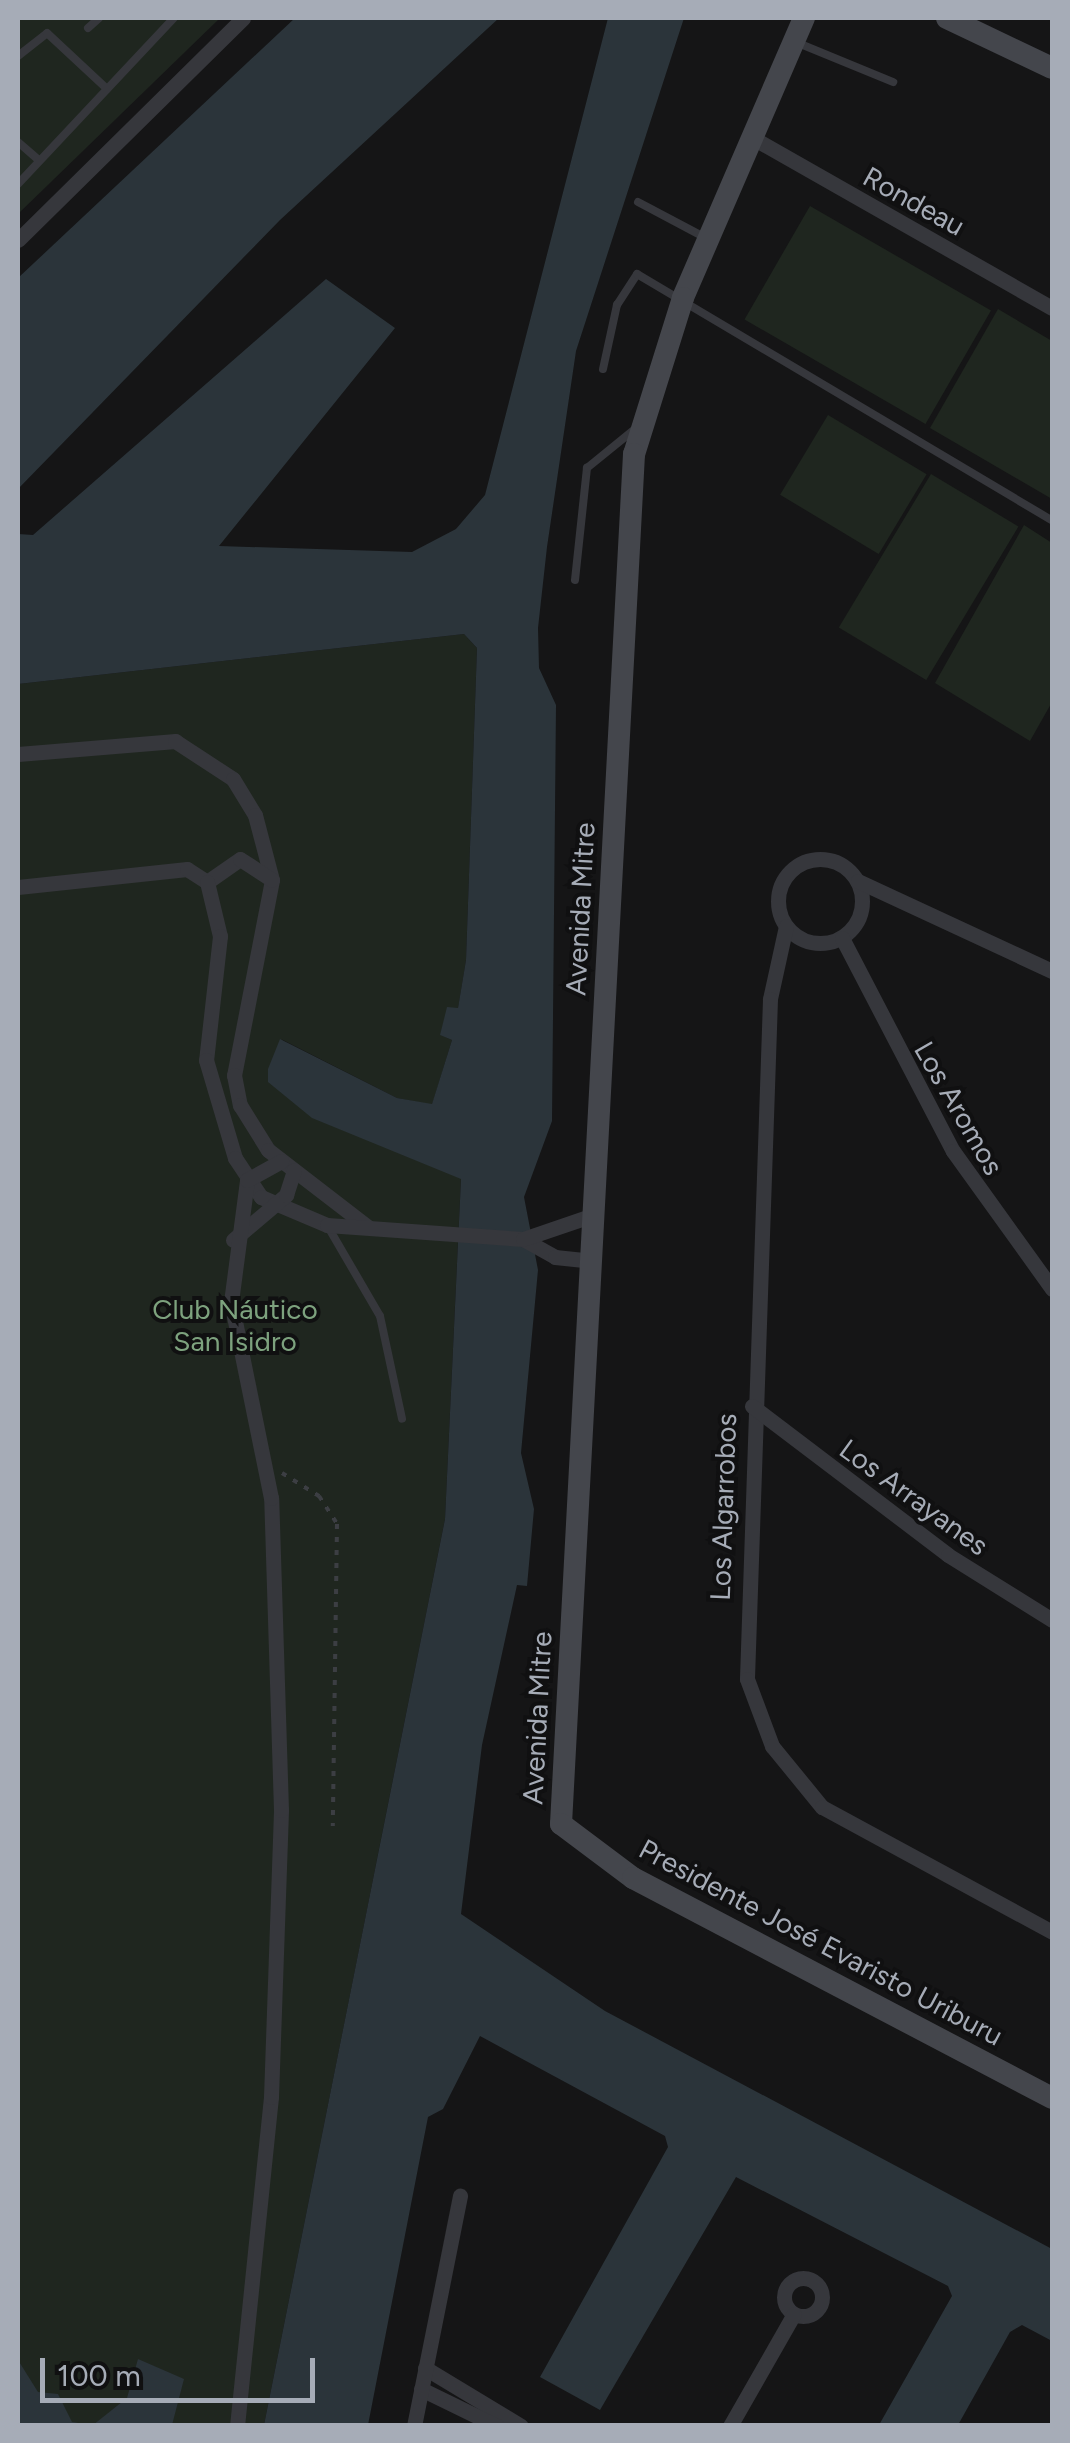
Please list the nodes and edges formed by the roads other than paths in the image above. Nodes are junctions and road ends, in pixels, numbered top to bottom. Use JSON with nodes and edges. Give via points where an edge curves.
{"nodes":[{"id":1,"x":99,"y":18,"type":"edge"},
{"id":2,"x":174,"y":18,"type":"edge"},
{"id":3,"x":242,"y":18,"type":"edge"},
{"id":4,"x":804,"y":18,"type":"edge"},
{"id":5,"x":947,"y":18,"type":"edge"},
{"id":6,"x":88,"y":28,"type":"dead end"},
{"id":7,"x":794,"y":41,"type":"junction"},
{"id":8,"x":18,"y":56,"type":"edge"},
{"id":9,"x":1052,"y":68,"type":"edge"},
{"id":10,"x":893,"y":82,"type":"dead end"},
{"id":11,"x":107,"y":88,"type":"junction"},
{"id":12,"x":751,"y":138,"type":"junction"},
{"id":13,"x":18,"y":142,"type":"edge"},
{"id":14,"x":39,"y":160,"type":"junction"},
{"id":15,"x":18,"y":184,"type":"edge"},
{"id":16,"x":638,"y":202,"type":"dead end"},
{"id":17,"x":18,"y":240,"type":"edge"},
{"id":18,"x":708,"y":240,"type":"junction"},
{"id":19,"x":683,"y":298,"type":"junction"},
{"id":20,"x":1052,"y":308,"type":"edge"},
{"id":21,"x":603,"y":370,"type":"dead end"},
{"id":22,"x":639,"y":427,"type":"junction"},
{"id":23,"x":1052,"y":520,"type":"edge"},
{"id":24,"x":575,"y":580,"type":"dead end"},
{"id":25,"x":18,"y":754,"type":"edge"},
{"id":26,"x":272,"y":880,"type":"junction"},
{"id":27,"x":858,"y":881,"type":"junction"},
{"id":28,"x":208,"y":882,"type":"junction"},
{"id":29,"x":18,"y":887,"type":"edge"},
{"id":30,"x":786,"y":926,"type":"junction"},
{"id":31,"x":842,"y":938,"type":"junction"},
{"id":32,"x":1052,"y":971,"type":"edge"},
{"id":33,"x":288,"y":1165,"type":"junction"},
{"id":34,"x":248,"y":1180,"type":"junction"},
{"id":35,"x":269,"y":1202,"type":"junction"},
{"id":36,"x":593,"y":1215,"type":"junction"},
{"id":37,"x":328,"y":1225,"type":"junction"},
{"id":38,"x":368,"y":1227,"type":"junction"},
{"id":39,"x":519,"y":1238,"type":"junction"},
{"id":40,"x":233,"y":1240,"type":"junction"},
{"id":41,"x":591,"y":1261,"type":"junction"},
{"id":42,"x":1052,"y":1289,"type":"edge"},
{"id":43,"x":752,"y":1406,"type":"junction"},
{"id":44,"x":402,"y":1419,"type":"dead end"},
{"id":45,"x":1052,"y":1620,"type":"edge"},
{"id":46,"x":565,"y":1835,"type":"joint"},
{"id":47,"x":1052,"y":1932,"type":"edge"},
{"id":48,"x":1052,"y":2098,"type":"edge"},
{"id":49,"x":460,"y":2196,"type":"dead end"},
{"id":50,"x":794,"y":2314,"type":"dead end"},
{"id":51,"x":426,"y":2368,"type":"junction"},
{"id":52,"x":421,"y":2389,"type":"junction"},
{"id":53,"x":237,"y":2426,"type":"edge"},
{"id":54,"x":414,"y":2426,"type":"edge"},
{"id":55,"x":497,"y":2426,"type":"edge"},
{"id":56,"x":520,"y":2426,"type":"edge"},
{"id":57,"x":730,"y":2426,"type":"edge"}],
"edges":[{"from":1,"to":6,"type":"lane"},
{"from":2,"to":11,"type":"lane"},
{"from":3,"to":17,"type":"street"},
{"from":4,"to":7,"type":"street","name":"Avenida Mitre"},
{"from":5,"to":9,"type":"street"},
{"from":7,"to":10,"type":"lane"},
{"from":7,"to":12,"type":"street","name":"Avenida Mitre"},
{"from":8,"to":11,"type":"lane","via":[[47,33]]},
{"from":11,"to":14,"type":"lane"},
{"from":12,"to":18,"type":"street","name":"Avenida Mitre"},
{"from":12,"to":20,"type":"street","name":"Rondeau"},
{"from":13,"to":14,"type":"lane"},
{"from":14,"to":15,"type":"lane"},
{"from":16,"to":18,"type":"lane"},
{"from":18,"to":19,"type":"street","name":"Avenida Mitre"},
{"from":19,"to":21,"type":"lane","via":[[632,276]]},
{"from":19,"to":22,"type":"street","name":"Avenida Mitre"},
{"from":19,"to":23,"type":"lane"},
{"from":22,"to":24,"type":"lane","via":[[587,468]]},
{"from":22,"to":36,"type":"street","name":"Avenida Mitre"},
{"from":25,"to":26,"type":"street","via":[[154,739],[202,750],[255,814]]},
{"from":26,"to":28,"type":"street","via":[[240,858]]},
{"from":26,"to":33,"type":"street","via":[[234,1076],[246,1120]]},
{"from":27,"to":30,"type":"street","via":[[825,858],[798,865],[780,886]]},
{"from":27,"to":31,"type":"street","via":[[860,919]]},
{"from":27,"to":32,"type":"street"},
{"from":28,"to":29,"type":"street","via":[[187,869]]},
{"from":28,"to":34,"type":"street","via":[[220,936],[206,1060]]},
{"from":30,"to":31,"type":"street","via":[[806,941]]},
{"from":30,"to":43,"type":"street","name":"Los Algarrobos","via":[[770,999]]},
{"from":31,"to":42,"type":"street","name":"Los Aromos","via":[[953,1151]]},
{"from":33,"to":34,"type":"street"},
{"from":33,"to":35,"type":"street","via":[[286,1196]]},
{"from":33,"to":38,"type":"street"},
{"from":34,"to":35,"type":"street"},
{"from":34,"to":40,"type":"street"},
{"from":35,"to":37,"type":"street"},
{"from":35,"to":40,"type":"street"},
{"from":36,"to":39,"type":"street"},
{"from":36,"to":41,"type":"street","name":"Avenida Mitre"},
{"from":37,"to":38,"type":"street"},
{"from":37,"to":44,"type":"lane","via":[[380,1316]]},
{"from":38,"to":39,"type":"street","via":[[442,1238]]},
{"from":39,"to":41,"type":"street","via":[[555,1257]]},
{"from":40,"to":53,"type":"street","via":[[240,1379],[263,1468],[279,1605],[277,2002]]},
{"from":41,"to":46,"type":"street","name":"Avenida Mitre"},
{"from":43,"to":45,"type":"street","name":"Los Arrayanes","via":[[948,1555]]},
{"from":43,"to":47,"type":"street","name":"Los Algarrobos","via":[[744,1650],[772,1746],[822,1807]]},
{"from":46,"to":48,"type":"street","name":"Presidente José Evaristo Uriburu"},
{"from":49,"to":51,"type":"street"},
{"from":50,"to":57,"type":"street"},
{"from":51,"to":52,"type":"street"},
{"from":51,"to":56,"type":"street"},
{"from":52,"to":54,"type":"street"},
{"from":52,"to":55,"type":"street"}]}
